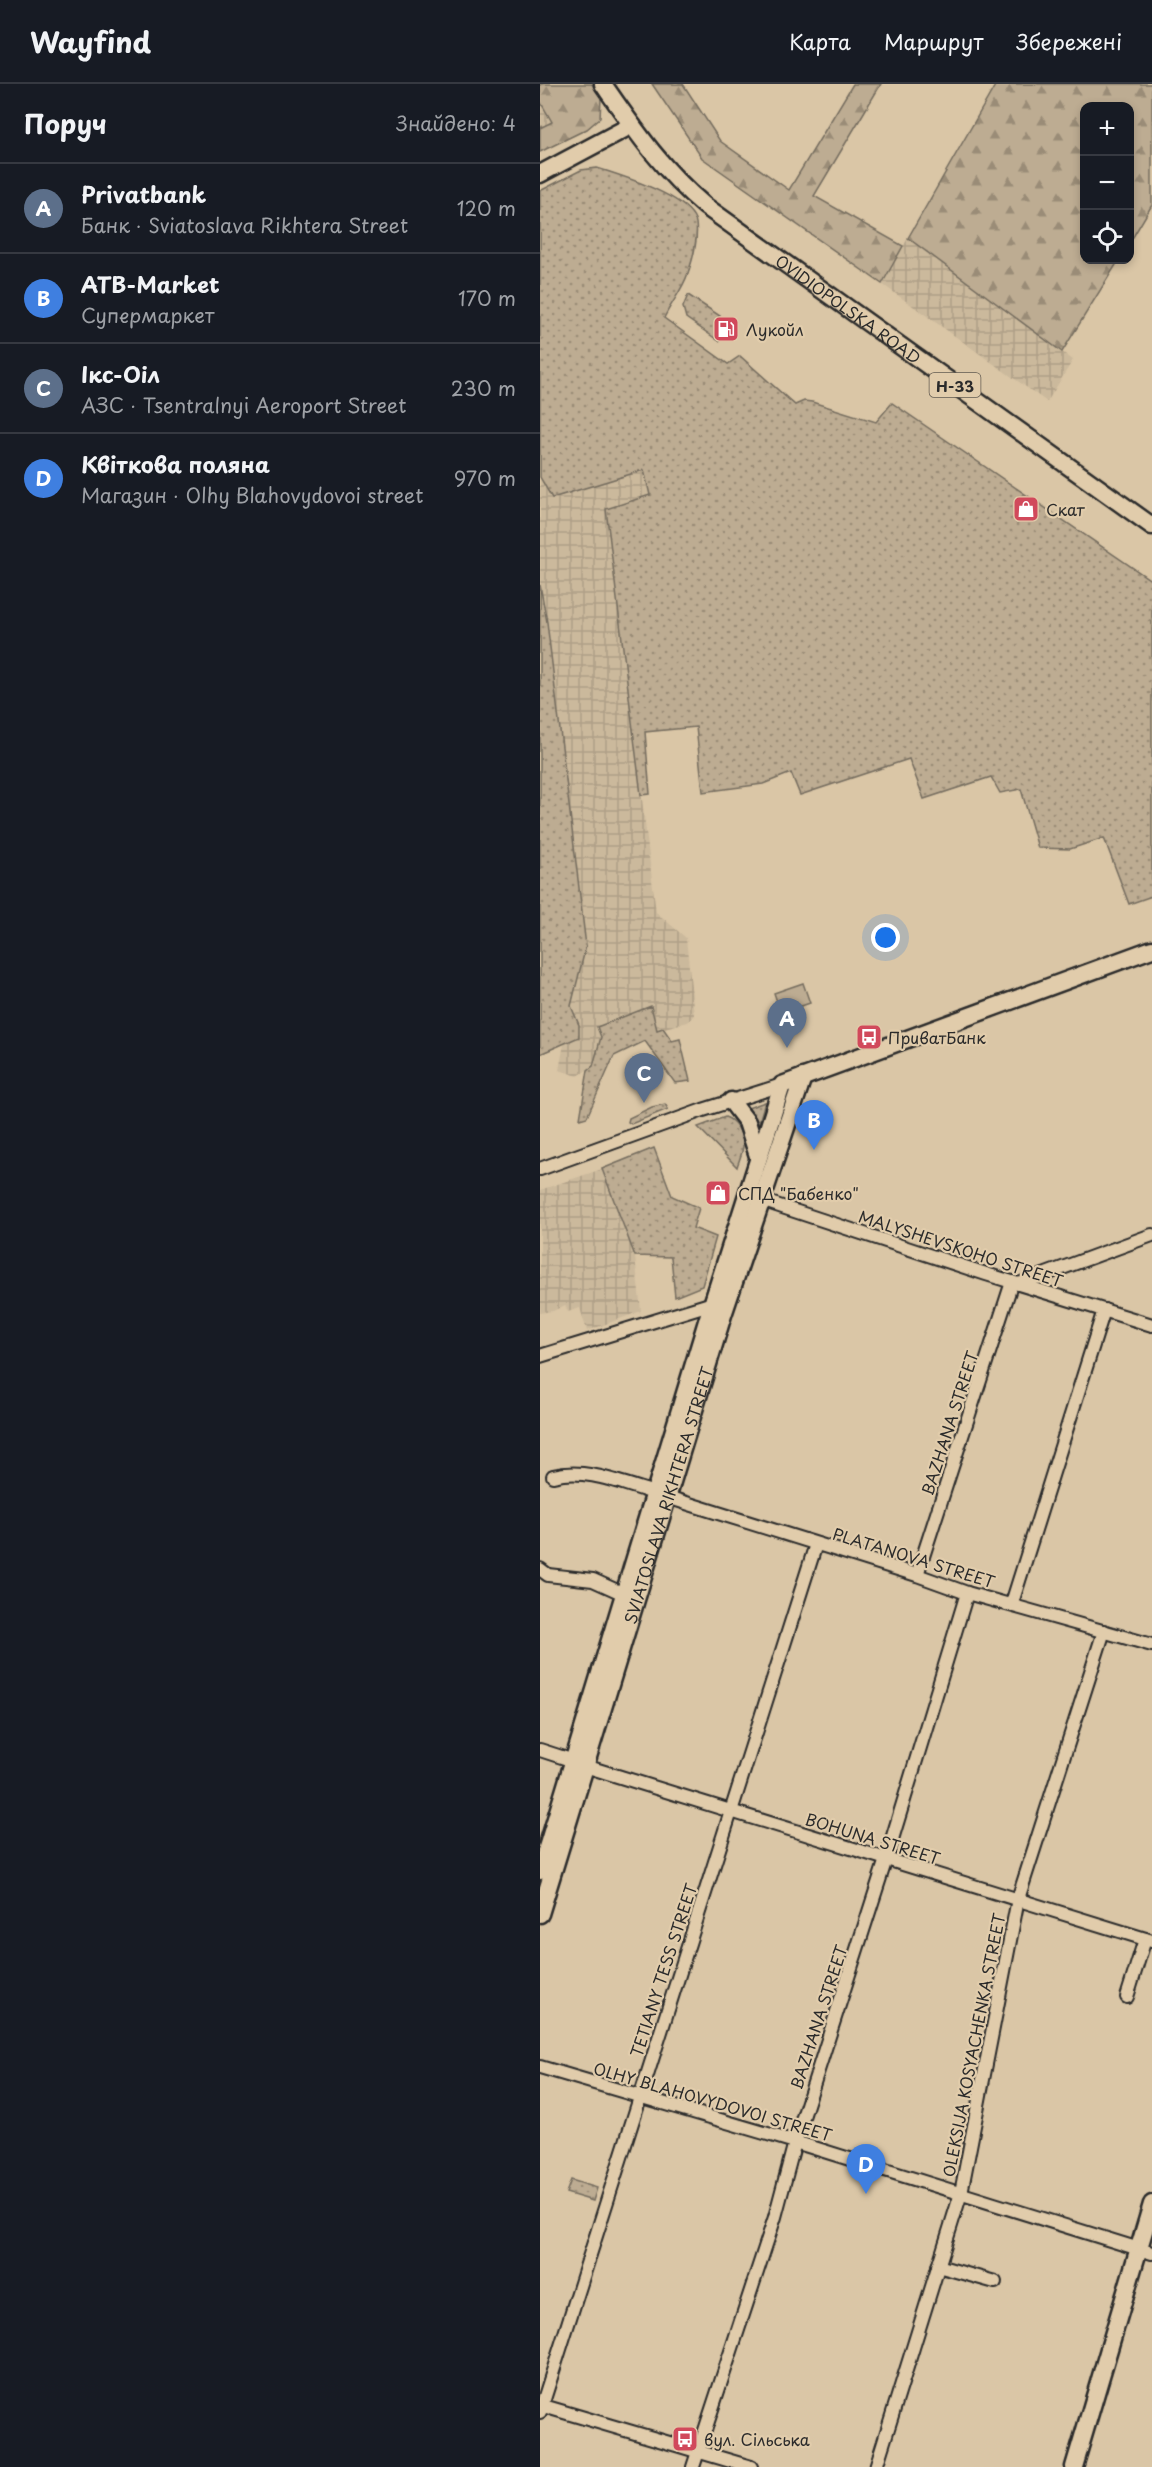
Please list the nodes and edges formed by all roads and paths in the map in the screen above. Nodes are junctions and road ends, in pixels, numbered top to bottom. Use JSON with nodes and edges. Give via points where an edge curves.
{"nodes":[{"id":1,"x":603,"y":84,"type":"edge"},
{"id":2,"x":632,"y":125,"type":"junction"},
{"id":3,"x":540,"y":174,"type":"edge"},
{"id":4,"x":1152,"y":526,"type":"edge"},
{"id":5,"x":1152,"y":949,"type":"edge"},
{"id":6,"x":803,"y":1077,"type":"junction"},
{"id":7,"x":782,"y":1085,"type":"junction"},
{"id":8,"x":731,"y":1101,"type":"junction"},
{"id":9,"x":758,"y":1157,"type":"junction"},
{"id":10,"x":540,"y":1169,"type":"edge"},
{"id":11,"x":761,"y":1200,"type":"junction"},
{"id":12,"x":1152,"y":1235,"type":"edge"},
{"id":13,"x":1016,"y":1283,"type":"junction"},
{"id":14,"x":713,"y":1303,"type":"junction"},
{"id":15,"x":1104,"y":1310,"type":"junction"},
{"id":16,"x":1152,"y":1325,"type":"edge"},
{"id":17,"x":540,"y":1356,"type":"edge"},
{"id":18,"x":553,"y":1476,"type":"dead end"},
{"id":19,"x":661,"y":1495,"type":"junction"},
{"id":20,"x":816,"y":1544,"type":"junction"},
{"id":21,"x":540,"y":1569,"type":"edge"},
{"id":22,"x":917,"y":1575,"type":"junction"},
{"id":23,"x":967,"y":1593,"type":"junction"},
{"id":24,"x":624,"y":1594,"type":"junction"},
{"id":25,"x":1012,"y":1604,"type":"junction"},
{"id":26,"x":1104,"y":1630,"type":"junction"},
{"id":27,"x":1152,"y":1645,"type":"edge"},
{"id":28,"x":540,"y":1750,"type":"edge"},
{"id":29,"x":579,"y":1763,"type":"junction"},
{"id":30,"x":730,"y":1811,"type":"junction"},
{"id":31,"x":886,"y":1859,"type":"junction"},
{"id":32,"x":540,"y":1871,"type":"edge"},
{"id":33,"x":1018,"y":1899,"type":"junction"},
{"id":34,"x":540,"y":1914,"type":"edge"},
{"id":35,"x":1149,"y":1940,"type":"edge"},
{"id":36,"x":1127,"y":1997,"type":"dead end"},
{"id":37,"x":540,"y":2067,"type":"edge"},
{"id":38,"x":640,"y":2096,"type":"junction"},
{"id":39,"x":795,"y":2142,"type":"junction"},
{"id":40,"x":961,"y":2193,"type":"junction"},
{"id":41,"x":1152,"y":2204,"type":"edge"},
{"id":42,"x":1145,"y":2251,"type":"edge"},
{"id":43,"x":938,"y":2265,"type":"junction"},
{"id":44,"x":995,"y":2282,"type":"dead end"},
{"id":45,"x":540,"y":2407,"type":"edge"},
{"id":46,"x":700,"y":2452,"type":"junction"},
{"id":47,"x":693,"y":2467,"type":"edge"},
{"id":48,"x":751,"y":2467,"type":"edge"},
{"id":49,"x":876,"y":2467,"type":"edge"},
{"id":50,"x":1074,"y":2467,"type":"edge"}],
"edges":[{"from":1,"to":2,"type":"main road","name":"OVIDIOPOLSKA ROAD"},
{"from":2,"to":3,"type":"main road"},
{"from":2,"to":4,"type":"main road","name":"OVIDIOPOLSKA ROAD","number":"Н-33","via":[[656,159],[705,206]]},
{"from":5,"to":6,"type":"main road"},
{"from":6,"to":7,"type":"main road"},
{"from":6,"to":11,"type":"main road","name":"SVIATOSLAVA RIKHTERA STREET"},
{"from":7,"to":8,"type":"street"},
{"from":7,"to":9,"type":"main road","name":"SVIATOSLAVA RIKHTERA STREET"},
{"from":8,"to":9,"type":"main road","via":[[747,1122]]},
{"from":8,"to":10,"type":"street"},
{"from":9,"to":14,"type":"main road","name":"SVIATOSLAVA RIKHTERA STREET"},
{"from":11,"to":13,"type":"street","name":"MALYSHEVSKOHO STREET"},
{"from":11,"to":19,"type":"main road","name":"SVIATOSLAVA RIKHTERA STREET"},
{"from":12,"to":13,"type":"street"},
{"from":13,"to":15,"type":"street","name":"MALYSHEVSKOHO STREET"},
{"from":13,"to":22,"type":"street","name":"BAZHANA STREET"},
{"from":14,"to":17,"type":"street"},
{"from":14,"to":19,"type":"main road","name":"SVIATOSLAVA RIKHTERA STREET"},
{"from":15,"to":16,"type":"street","name":"MALYSHEVSKOHO STREET"},
{"from":15,"to":25,"type":"street"},
{"from":18,"to":19,"type":"street","name":"PLATANOVA STREET","via":[[586,1473]]},
{"from":19,"to":20,"type":"street","name":"PLATANOVA STREET"},
{"from":19,"to":24,"type":"main road","name":"SVIATOSLAVA RIKHTERA STREET"},
{"from":19,"to":29,"type":"main road","name":"SVIATOSLAVA RIKHTERA STREET"},
{"from":20,"to":22,"type":"street","name":"PLATANOVA STREET"},
{"from":20,"to":30,"type":"street","name":"TETIANY TESS STREET"},
{"from":21,"to":24,"type":"street","via":[[548,1575],[593,1580]]},
{"from":22,"to":23,"type":"street","name":"PLATANOVA STREET"},
{"from":23,"to":25,"type":"street","name":"PLATANOVA STREET"},
{"from":23,"to":31,"type":"street","name":"BAZHANA STREET"},
{"from":24,"to":29,"type":"main road","name":"SVIATOSLAVA RIKHTERA STREET"},
{"from":25,"to":26,"type":"street","name":"PLATANOVA STREET"},
{"from":26,"to":27,"type":"street","name":"PLATANOVA STREET"},
{"from":26,"to":33,"type":"street","name":"OLEKSIJA KOSYACHENKA STREET"},
{"from":28,"to":29,"type":"street","name":"BOHUNA STREET"},
{"from":29,"to":30,"type":"street","name":"BOHUNA STREET"},
{"from":29,"to":32,"type":"main road","name":"SVIATOSLAVA RIKHTERA STREET"},
{"from":29,"to":34,"type":"main road","name":"SVIATOSLAVA RIKHTERA STREET"},
{"from":30,"to":31,"type":"street","name":"BOHUNA STREET"},
{"from":30,"to":38,"type":"street","name":"TETIANY TESS STREET"},
{"from":31,"to":33,"type":"street","name":"BOHUNA STREET"},
{"from":31,"to":39,"type":"street","name":"BAZHANA STREET"},
{"from":33,"to":35,"type":"street","name":"BOHUNA STREET"},
{"from":33,"to":40,"type":"street","name":"OLEKSIJA KOSYACHENKA STREET"},
{"from":35,"to":36,"type":"street"},
{"from":37,"to":38,"type":"street","name":"OLHY BLAHOVYDOVOI STREET"},
{"from":38,"to":39,"type":"street","name":"OLHY BLAHOVYDOVOI STREET"},
{"from":38,"to":45,"type":"street","name":"TETIANY TESS STREET"},
{"from":39,"to":40,"type":"street","name":"OLHY BLAHOVYDOVOI STREET"},
{"from":39,"to":46,"type":"street","name":"BAZHANA STREET"},
{"from":40,"to":42,"type":"street","name":"OLHY BLAHOVYDOVOI STREET"},
{"from":40,"to":43,"type":"street","name":"OLEKSIJA KOSYACHENKA STREET"},
{"from":41,"to":42,"type":"main road"},
{"from":42,"to":50,"type":"main road"},
{"from":43,"to":44,"type":"street"},
{"from":43,"to":49,"type":"street","name":"OLEKSIJA KOSYACHENKA STREET"},
{"from":45,"to":46,"type":"street"},
{"from":46,"to":47,"type":"street","name":"BAZHANA STREET"},
{"from":46,"to":48,"type":"street"}]}
